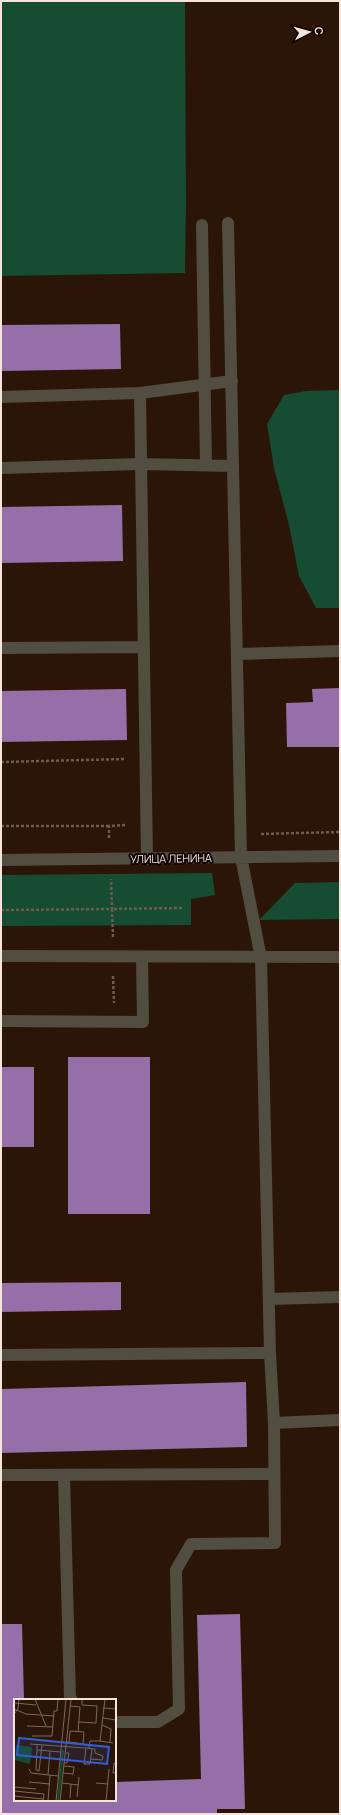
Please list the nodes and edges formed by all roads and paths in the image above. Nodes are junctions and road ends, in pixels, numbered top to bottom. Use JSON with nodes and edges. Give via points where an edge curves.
{"nodes":[{"id":1,"x":228,"y":223,"type":"dead end"},
{"id":2,"x":202,"y":225,"type":"dead end"},
{"id":3,"x":232,"y":381,"type":"junction"},
{"id":4,"x":204,"y":383,"type":"junction"},
{"id":5,"x":140,"y":393,"type":"junction"},
{"id":6,"x":1,"y":397,"type":"edge"},
{"id":7,"x":141,"y":464,"type":"junction"},
{"id":8,"x":206,"y":465,"type":"junction"},
{"id":9,"x":233,"y":466,"type":"junction"},
{"id":10,"x":1,"y":468,"type":"edge"},
{"id":11,"x":144,"y":646,"type":"junction"},
{"id":12,"x":1,"y":648,"type":"edge"},
{"id":13,"x":340,"y":651,"type":"edge"},
{"id":14,"x":237,"y":654,"type":"junction"},
{"id":15,"x":146,"y":759,"type":"junction"},
{"id":16,"x":1,"y":762,"type":"edge"},
{"id":17,"x":1,"y":826,"type":"edge"},
{"id":18,"x":109,"y":826,"type":"dead end"},
{"id":19,"x":340,"y":832,"type":"edge"},
{"id":20,"x":241,"y":834,"type":"junction"},
{"id":21,"x":340,"y":856,"type":"edge"},
{"id":22,"x":241,"y":857,"type":"junction"},
{"id":23,"x":147,"y":859,"type":"junction"},
{"id":24,"x":1,"y":860,"type":"edge"},
{"id":25,"x":1,"y":956,"type":"edge"},
{"id":26,"x":142,"y":957,"type":"junction"},
{"id":27,"x":340,"y":957,"type":"edge"},
{"id":28,"x":261,"y":958,"type":"junction"},
{"id":29,"x":1,"y":1021,"type":"edge"},
{"id":30,"x":340,"y":1297,"type":"edge"},
{"id":31,"x":268,"y":1299,"type":"junction"},
{"id":32,"x":270,"y":1353,"type":"junction"},
{"id":33,"x":1,"y":1355,"type":"edge"},
{"id":34,"x":340,"y":1420,"type":"edge"},
{"id":35,"x":274,"y":1422,"type":"junction"},
{"id":36,"x":274,"y":1474,"type":"junction"},
{"id":37,"x":1,"y":1475,"type":"edge"},
{"id":38,"x":64,"y":1475,"type":"junction"},
{"id":39,"x":71,"y":1699,"type":"edge"},
{"id":40,"x":116,"y":1722,"type":"edge"}],
"edges":[{"from":1,"to":3,"type":"street"},
{"from":2,"to":4,"type":"street"},
{"from":3,"to":4,"type":"street"},
{"from":3,"to":9,"type":"street"},
{"from":4,"to":5,"type":"street"},
{"from":4,"to":8,"type":"street"},
{"from":5,"to":6,"type":"street"},
{"from":5,"to":7,"type":"street"},
{"from":7,"to":8,"type":"street"},
{"from":7,"to":10,"type":"street"},
{"from":7,"to":11,"type":"street"},
{"from":8,"to":9,"type":"street"},
{"from":9,"to":14,"type":"street"},
{"from":11,"to":12,"type":"street"},
{"from":11,"to":15,"type":"street"},
{"from":13,"to":14,"type":"street"},
{"from":14,"to":20,"type":"street"},
{"from":15,"to":16,"type":"path"},
{"from":15,"to":23,"type":"street"},
{"from":17,"to":18,"type":"path"},
{"from":19,"to":20,"type":"path"},
{"from":20,"to":22,"type":"street"},
{"from":21,"to":22,"type":"street","name":"УЛИЦА ЛЕНИНА"},
{"from":22,"to":23,"type":"street","name":"УЛИЦА ЛЕНИНА"},
{"from":22,"to":28,"type":"street"},
{"from":23,"to":24,"type":"street","name":"УЛИЦА ЛЕНИНА"},
{"from":25,"to":26,"type":"street"},
{"from":26,"to":28,"type":"street"},
{"from":26,"to":29,"type":"street","via":[[143,1022]]},
{"from":27,"to":28,"type":"street"},
{"from":28,"to":31,"type":"street"},
{"from":30,"to":31,"type":"street"},
{"from":31,"to":32,"type":"street"},
{"from":32,"to":33,"type":"street"},
{"from":32,"to":35,"type":"street"},
{"from":34,"to":35,"type":"street"},
{"from":35,"to":36,"type":"street"},
{"from":36,"to":38,"type":"street"},
{"from":36,"to":40,"type":"street","via":[[275,1543],[191,1544],[176,1570],[179,1709],[158,1722]]},
{"from":37,"to":38,"type":"street"},
{"from":38,"to":39,"type":"street"}]}
